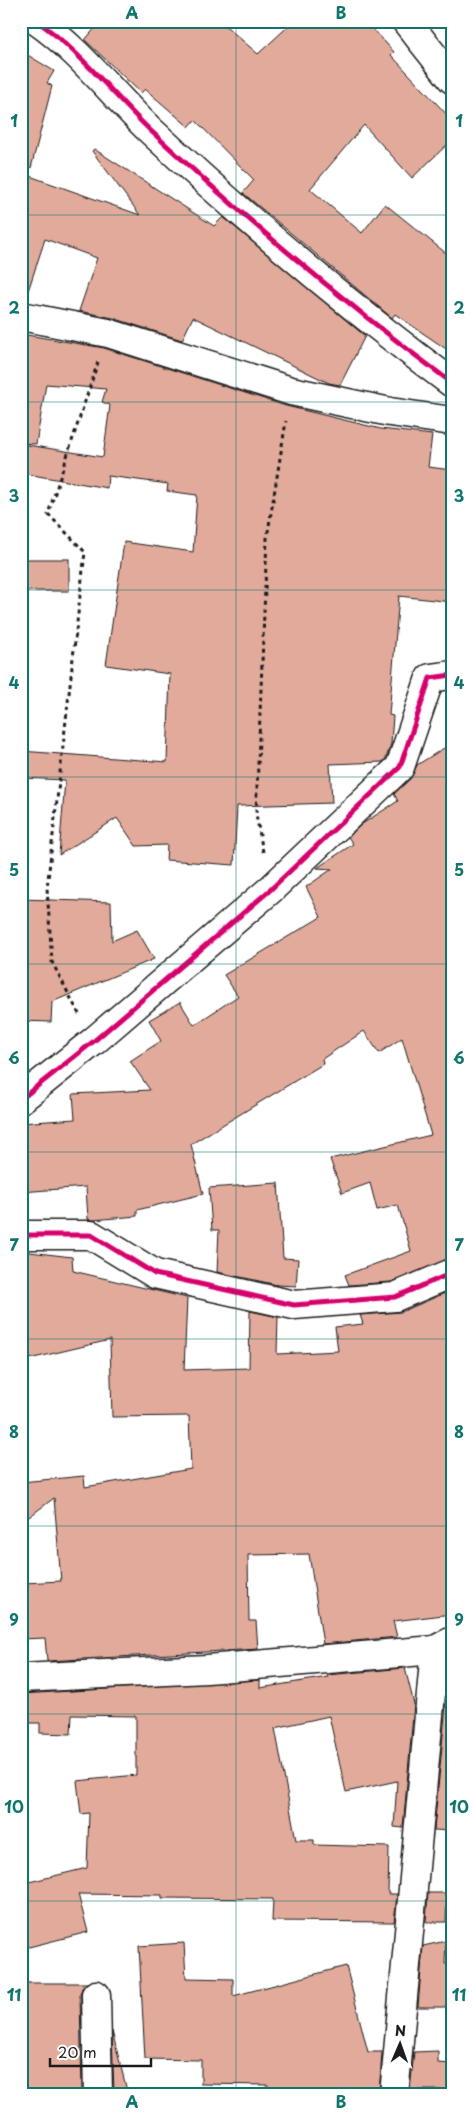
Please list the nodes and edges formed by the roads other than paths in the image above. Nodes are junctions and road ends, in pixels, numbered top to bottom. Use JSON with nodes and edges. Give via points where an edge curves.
{"nodes":[{"id":1,"x":37,"y":21,"type":"edge"},
{"id":2,"x":406,"y":21,"type":"edge"},
{"id":3,"x":452,"y":79,"type":"edge"},
{"id":4,"x":21,"y":316,"type":"edge"},
{"id":5,"x":452,"y":383,"type":"edge"},
{"id":6,"x":452,"y":421,"type":"edge"},
{"id":7,"x":452,"y":674,"type":"edge"},
{"id":8,"x":21,"y":1099,"type":"edge"},
{"id":9,"x":21,"y":1235,"type":"edge"},
{"id":10,"x":452,"y":1273,"type":"edge"},
{"id":11,"x":443,"y":1646,"type":"edge"},
{"id":12,"x":21,"y":1678,"type":"edge"},
{"id":13,"x":96,"y":1996,"type":"dead end"},
{"id":14,"x":98,"y":2095,"type":"edge"},
{"id":15,"x":394,"y":2095,"type":"edge"}],
"edges":[{"from":1,"to":5,"type":"street","via":[[59,36],[150,130],[252,221],[388,336]]},
{"from":2,"to":3,"type":"street"},
{"from":4,"to":6,"type":"street","via":[[108,333],[291,391],[390,412]]},
{"from":7,"to":8,"type":"street","via":[[430,678],[400,766],[270,890],[94,1041]]},
{"from":9,"to":10,"type":"street","via":[[91,1235],[155,1274],[294,1305],[395,1297]]},
{"from":11,"to":12,"type":"street","via":[[206,1669]]},
{"from":11,"to":15,"type":"street"},
{"from":13,"to":14,"type":"street"}]}
